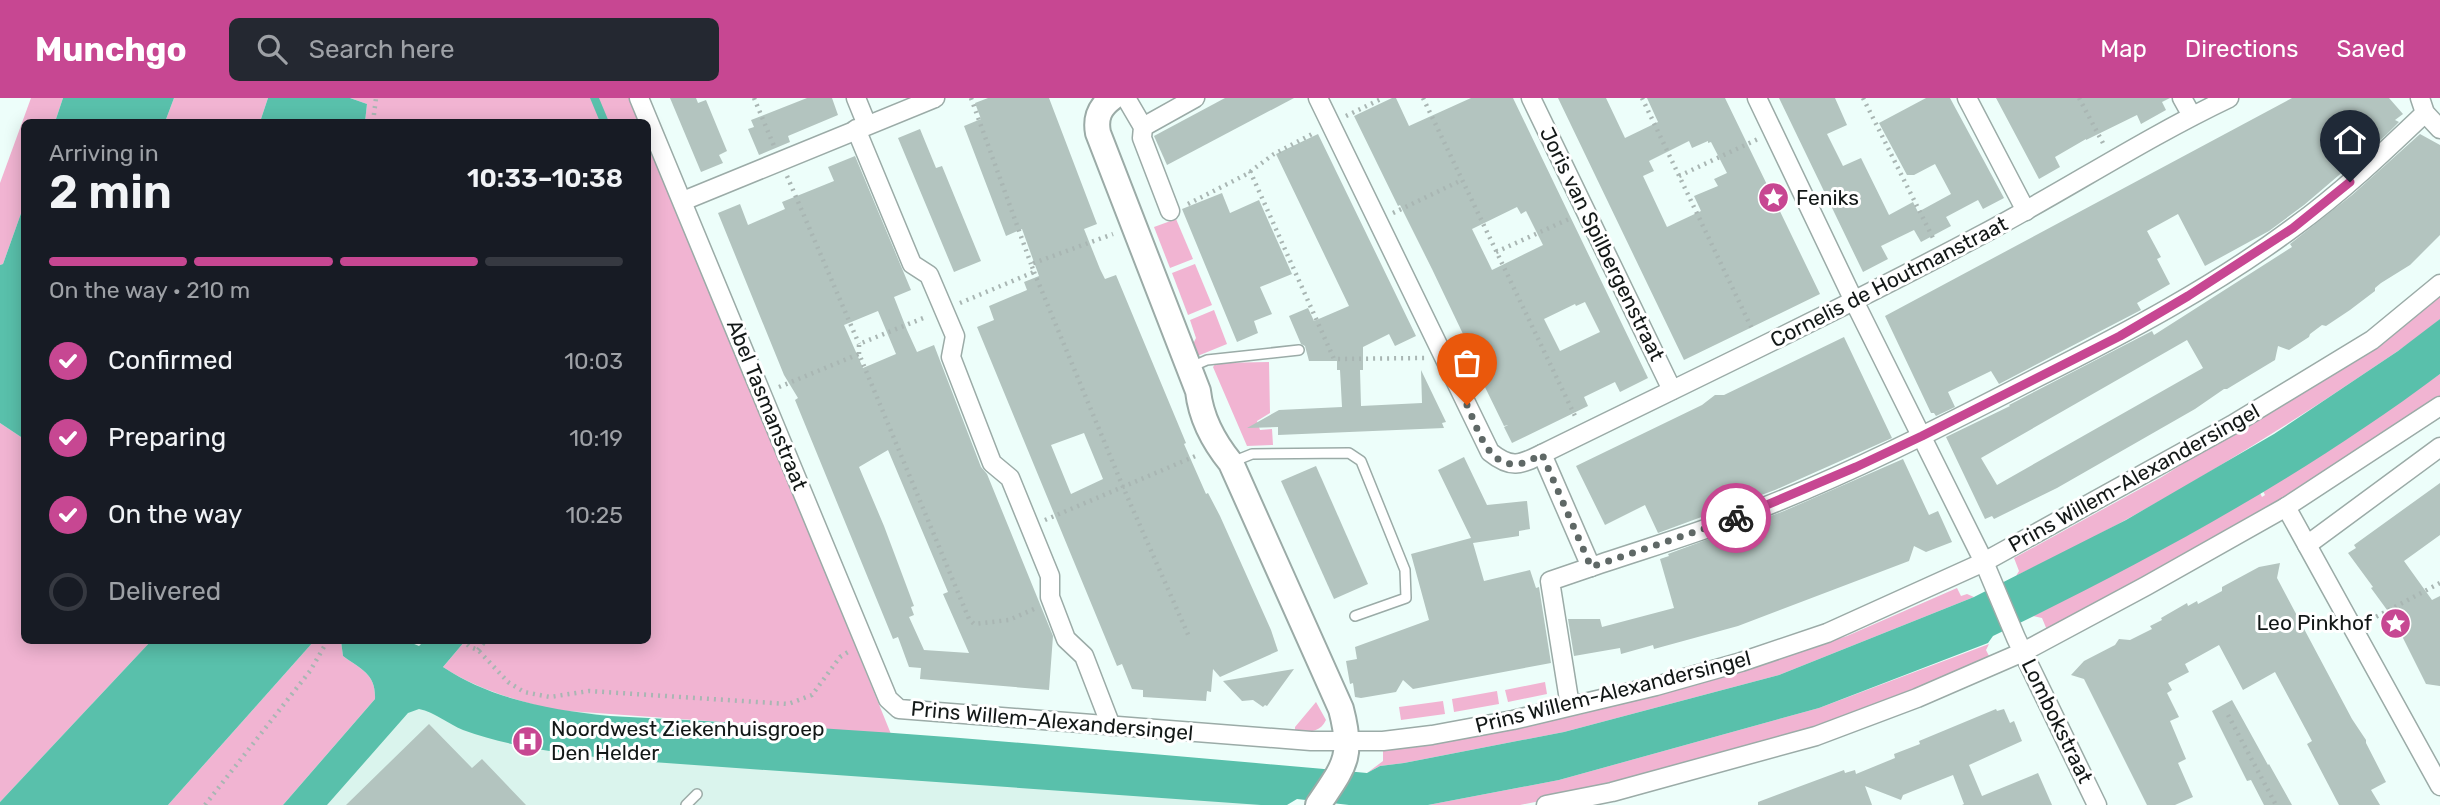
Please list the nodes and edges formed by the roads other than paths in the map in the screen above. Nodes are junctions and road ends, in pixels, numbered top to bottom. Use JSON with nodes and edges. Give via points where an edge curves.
{"nodes":[{"id":1,"x":639,"y":98,"type":"edge"},
{"id":2,"x":856,"y":98,"type":"edge"},
{"id":3,"x":935,"y":98,"type":"edge"},
{"id":4,"x":1126,"y":98,"type":"edge"},
{"id":5,"x":1195,"y":98,"type":"edge"},
{"id":6,"x":1318,"y":98,"type":"edge"},
{"id":7,"x":1531,"y":98,"type":"edge"},
{"id":8,"x":1757,"y":98,"type":"edge"},
{"id":9,"x":1967,"y":98,"type":"edge"},
{"id":10,"x":2182,"y":98,"type":"edge"},
{"id":11,"x":2229,"y":98,"type":"edge"},
{"id":12,"x":1101,"y":101,"type":"edge"},
{"id":13,"x":2422,"y":105,"type":"edge"},
{"id":14,"x":2192,"y":116,"type":"junction"},
{"id":15,"x":648,"y":119,"type":"edge"},
{"id":16,"x":651,"y":126,"type":"edge"},
{"id":17,"x":862,"y":127,"type":"junction"},
{"id":18,"x":1143,"y":127,"type":"junction"},
{"id":19,"x":2440,"y":129,"type":"edge"},
{"id":20,"x":683,"y":201,"type":"junction"},
{"id":21,"x":1170,"y":211,"type":"road end"},
{"id":22,"x":2026,"y":211,"type":"junction"},
{"id":23,"x":2440,"y":284,"type":"edge"},
{"id":24,"x":1854,"y":301,"type":"junction"},
{"id":25,"x":1299,"y":350,"type":"dead end"},
{"id":26,"x":1189,"y":368,"type":"junction"},
{"id":27,"x":1672,"y":390,"type":"junction"},
{"id":28,"x":2440,"y":405,"type":"edge"},
{"id":29,"x":1922,"y":436,"type":"junction"},
{"id":30,"x":2440,"y":447,"type":"edge"},
{"id":31,"x":1542,"y":454,"type":"junction"},
{"id":32,"x":1225,"y":455,"type":"junction"},
{"id":33,"x":2286,"y":507,"type":"junction"},
{"id":34,"x":2307,"y":545,"type":"junction"},
{"id":35,"x":1984,"y":562,"type":"junction"},
{"id":36,"x":1591,"y":567,"type":"junction"},
{"id":37,"x":1355,"y":616,"type":"dead end"},
{"id":38,"x":2019,"y":645,"type":"junction"},
{"id":39,"x":1570,"y":706,"type":"junction"},
{"id":40,"x":899,"y":709,"type":"joint"},
{"id":41,"x":1111,"y":726,"type":"junction"},
{"id":42,"x":1347,"y":741,"type":"junction"},
{"id":43,"x":2440,"y":786,"type":"edge"},
{"id":44,"x":697,"y":794,"type":"dead end"},
{"id":45,"x":1614,"y":799,"type":"edge"},
{"id":46,"x":686,"y":805,"type":"edge"},
{"id":47,"x":1318,"y":805,"type":"edge"},
{"id":48,"x":1546,"y":805,"type":"edge"},
{"id":49,"x":2097,"y":805,"type":"edge"}],
"edges":[{"from":1,"to":15,"type":"street","name":"Abel Tasmanstraat"},
{"from":2,"to":17,"type":"street"},
{"from":3,"to":17,"type":"street"},
{"from":4,"to":18,"type":"street"},
{"from":5,"to":18,"type":"street"},
{"from":6,"to":31,"type":"street","name":"Cornelis de Houtmanstraat","via":[[1490,453],[1515,465]]},
{"from":7,"to":27,"type":"street","name":"Joris van Spilbergenstraat"},
{"from":8,"to":24,"type":"street"},
{"from":9,"to":22,"type":"street"},
{"from":10,"to":14,"type":"street"},
{"from":11,"to":14,"type":"street","name":"Cornelis de Houtmanstraat"},
{"from":12,"to":26,"type":"street","via":[[1098,133]]},
{"from":13,"to":19,"type":"street"},
{"from":13,"to":29,"type":"street","via":[[2369,166],[2293,228],[2120,336]]},
{"from":14,"to":22,"type":"street","name":"Cornelis de Houtmanstraat"},
{"from":16,"to":20,"type":"street","name":"Abel Tasmanstraat"},
{"from":17,"to":20,"type":"street"},
{"from":17,"to":41,"type":"street","via":[[912,264],[929,275],[955,336],[951,358],[992,463],[1010,478],[1051,576],[1051,601],[1066,639],[1084,656]]},
{"from":18,"to":21,"type":"street","via":[[1142,138]]},
{"from":20,"to":40,"type":"street","name":"Abel Tasmanstraat","via":[[888,699]]},
{"from":22,"to":24,"type":"street","name":"Cornelis de Houtmanstraat"},
{"from":23,"to":35,"type":"street","name":"Prins Willem-Alexandersingel","via":[[2372,340],[2255,411]]},
{"from":24,"to":27,"type":"street","name":"Cornelis de Houtmanstraat"},
{"from":24,"to":29,"type":"street"},
{"from":25,"to":26,"type":"lane","via":[[1207,360]]},
{"from":26,"to":32,"type":"street","via":[[1198,391],[1216,411],[1230,450]]},
{"from":27,"to":31,"type":"street","name":"Cornelis de Houtmanstraat"},
{"from":28,"to":33,"type":"street"},
{"from":29,"to":35,"type":"street"},
{"from":29,"to":36,"type":"street","via":[[1741,516]]},
{"from":30,"to":34,"type":"street"},
{"from":31,"to":36,"type":"street"},
{"from":32,"to":37,"type":"lane","via":[[1349,453],[1361,461],[1405,570],[1406,598]]},
{"from":32,"to":42,"type":"street","via":[[1334,691]]},
{"from":33,"to":34,"type":"street"},
{"from":33,"to":38,"type":"street","via":[[2146,586]]},
{"from":34,"to":43,"type":"street"},
{"from":35,"to":38,"type":"street"},
{"from":35,"to":39,"type":"street","name":"Prins Willem-Alexandersingel","via":[[1827,633],[1741,662]]},
{"from":36,"to":39,"type":"street","via":[[1550,581]]},
{"from":38,"to":45,"type":"street","via":[[1917,698],[1816,736]]},
{"from":38,"to":49,"type":"street","name":"Lombokstraat"},
{"from":39,"to":42,"type":"street","name":"Prins Willem-Alexandersingel","via":[[1432,735]]},
{"from":40,"to":41,"type":"street","name":"Prins Willem-Alexandersingel"},
{"from":41,"to":42,"type":"street","name":"Prins Willem-Alexandersingel"},
{"from":42,"to":47,"type":"street","via":[[1344,766]]},
{"from":44,"to":46,"type":"lane"},
{"from":45,"to":48,"type":"street"}]}
